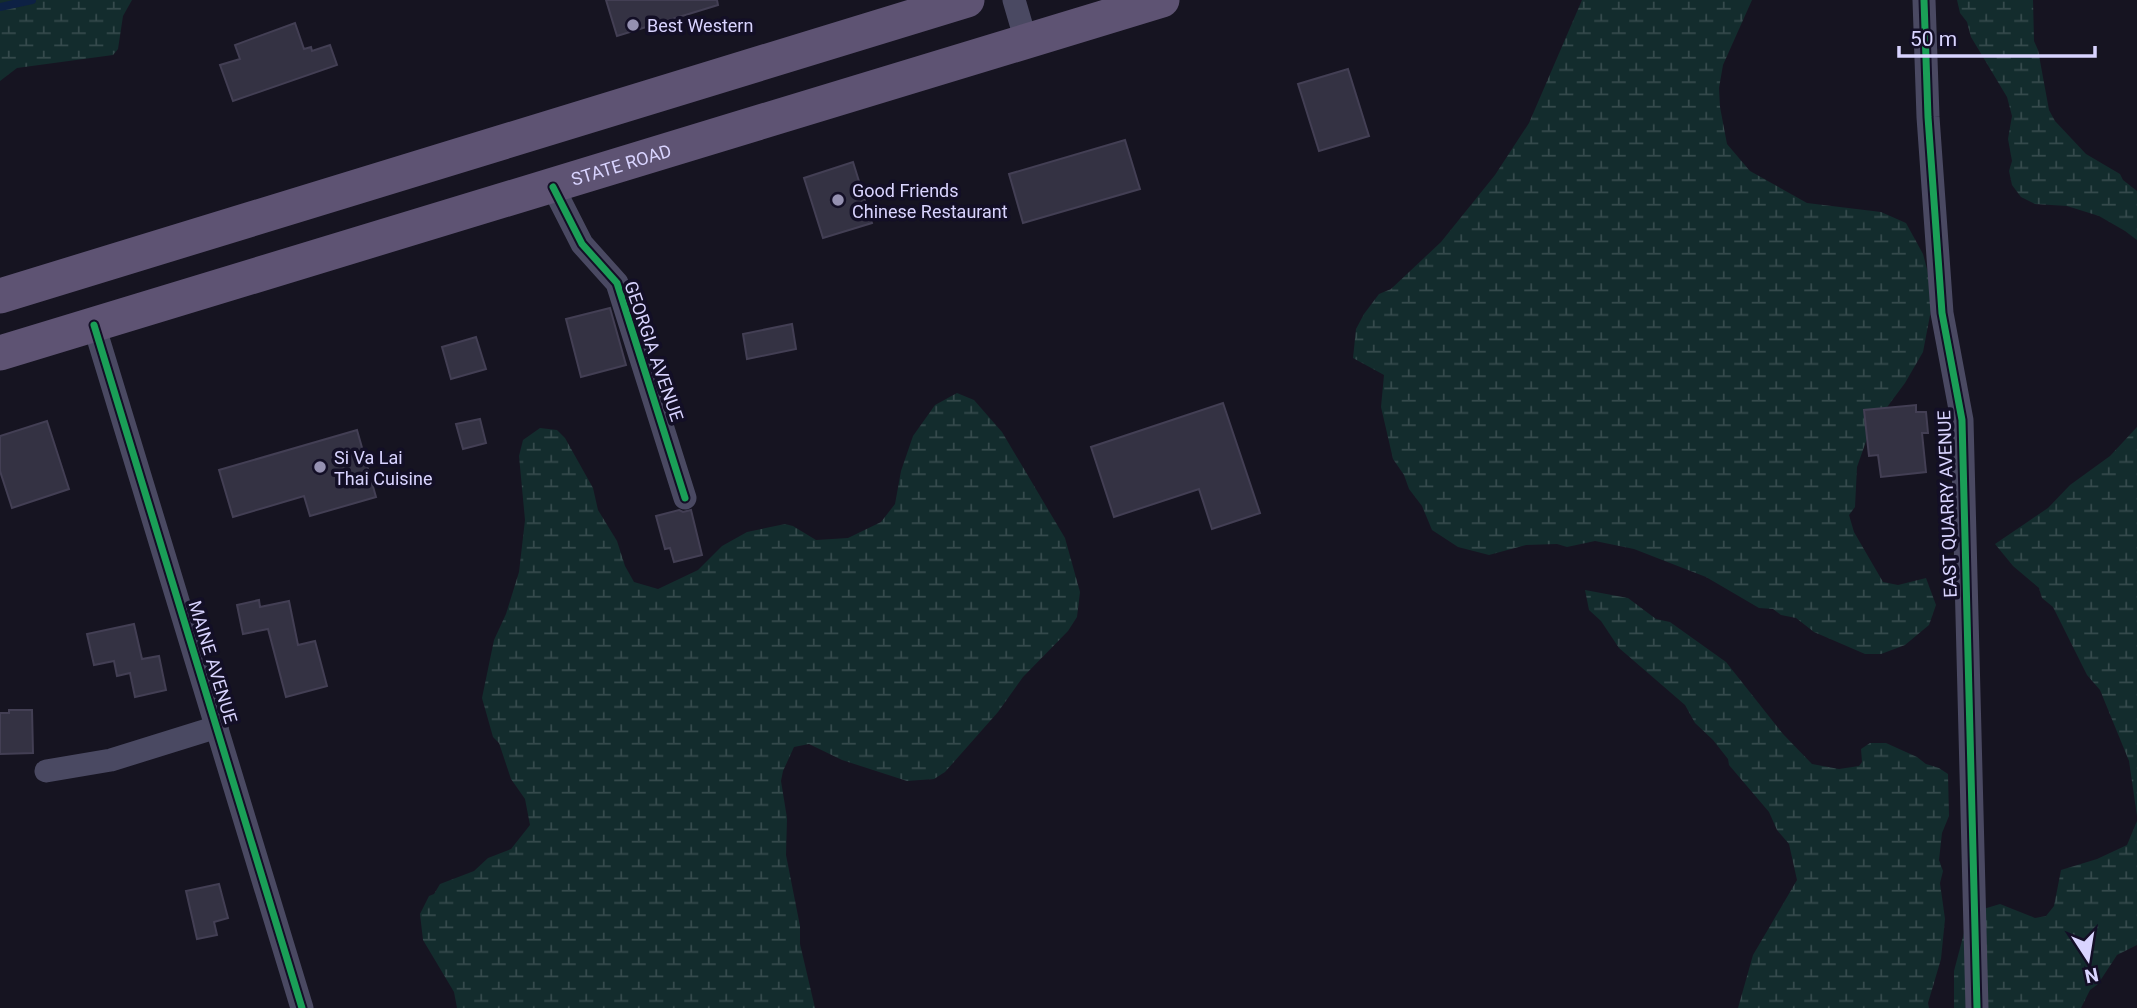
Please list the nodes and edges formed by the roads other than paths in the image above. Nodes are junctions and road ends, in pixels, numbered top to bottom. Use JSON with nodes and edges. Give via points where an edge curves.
{"nodes":[{"id":1,"x":967,"y":0,"type":"edge"},
{"id":2,"x":1014,"y":0,"type":"edge"},
{"id":3,"x":1163,"y":0,"type":"edge"},
{"id":4,"x":1924,"y":0,"type":"edge"},
{"id":5,"x":1026,"y":41,"type":"junction"},
{"id":6,"x":553,"y":187,"type":"junction"},
{"id":7,"x":0,"y":296,"type":"edge"},
{"id":8,"x":94,"y":324,"type":"junction"},
{"id":9,"x":0,"y":353,"type":"edge"},
{"id":10,"x":685,"y":498,"type":"dead end"},
{"id":11,"x":217,"y":727,"type":"junction"},
{"id":12,"x":46,"y":771,"type":"dead end"},
{"id":13,"x":302,"y":1008,"type":"edge"},
{"id":14,"x":1977,"y":1008,"type":"edge"}],
"edges":[{"from":1,"to":7,"type":"main road"},
{"from":2,"to":5,"type":"street"},
{"from":3,"to":5,"type":"main road","name":"STATE ROAD"},
{"from":4,"to":14,"type":"street","name":"EAST QUARRY AVENUE","via":[[1942,313],[1962,420]]},
{"from":5,"to":6,"type":"main road","name":"STATE ROAD"},
{"from":6,"to":8,"type":"main road","name":"STATE ROAD"},
{"from":6,"to":10,"type":"street","name":"GEORGIA AVENUE","via":[[582,244],[617,283]]},
{"from":8,"to":9,"type":"main road","name":"STATE ROAD"},
{"from":8,"to":11,"type":"street","name":"MAINE AVENUE"},
{"from":11,"to":12,"type":"street","via":[[111,760]]},
{"from":11,"to":13,"type":"street","name":"MAINE AVENUE"}]}
